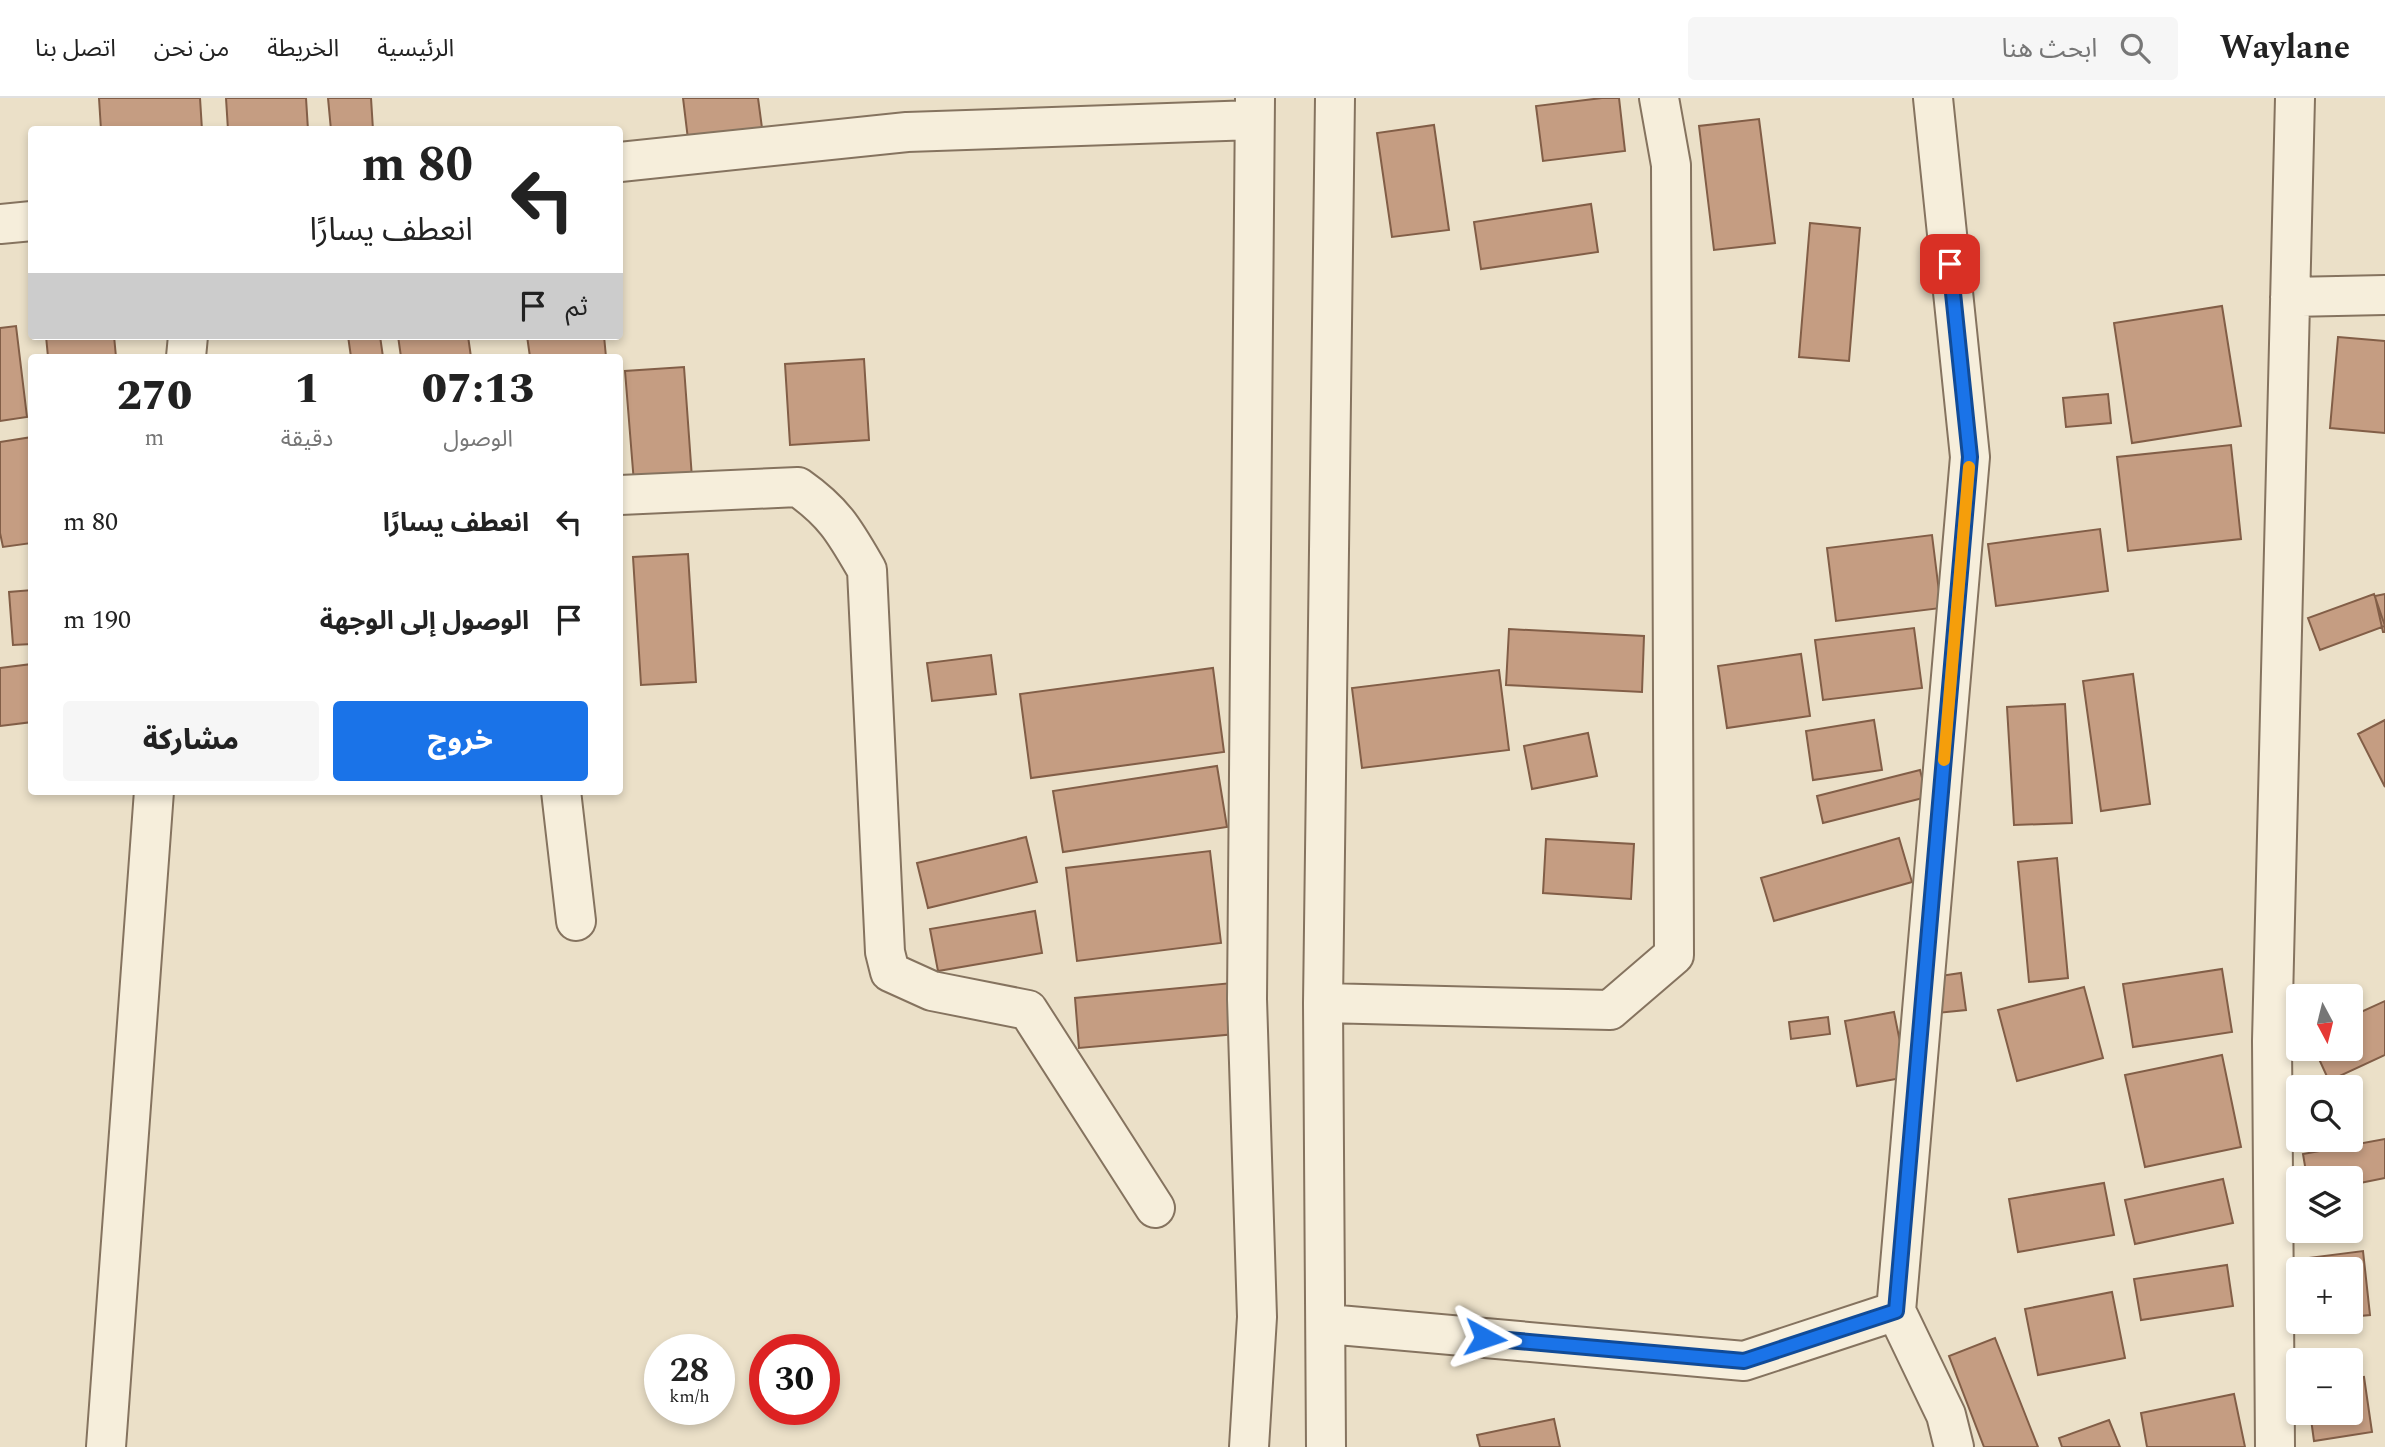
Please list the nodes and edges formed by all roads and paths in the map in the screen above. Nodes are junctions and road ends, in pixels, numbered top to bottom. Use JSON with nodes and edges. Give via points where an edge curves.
{"nodes":[{"id":1,"x":1335,"y":98,"type":"edge"},
{"id":2,"x":1659,"y":98,"type":"edge"},
{"id":3,"x":1933,"y":98,"type":"edge"},
{"id":4,"x":2295,"y":98,"type":"edge"},
{"id":5,"x":1254,"y":109,"type":"edge"},
{"id":6,"x":623,"y":162,"type":"edge"},
{"id":7,"x":28,"y":221,"type":"edge"},
{"id":8,"x":0,"y":223,"type":"edge"},
{"id":9,"x":2385,"y":295,"type":"edge"},
{"id":10,"x":2290,"y":296,"type":"junction"},
{"id":11,"x":623,"y":495,"type":"edge"},
{"id":12,"x":154,"y":795,"type":"edge"},
{"id":13,"x":561,"y":795,"type":"edge"},
{"id":14,"x":576,"y":921,"type":"dead end"},
{"id":15,"x":1323,"y":1003,"type":"junction"},
{"id":16,"x":1155,"y":1208,"type":"dead end"},
{"id":17,"x":1896,"y":1311,"type":"junction"},
{"id":18,"x":1327,"y":1324,"type":"junction"},
{"id":19,"x":106,"y":1447,"type":"edge"},
{"id":20,"x":1249,"y":1447,"type":"edge"},
{"id":21,"x":1326,"y":1447,"type":"edge"},
{"id":22,"x":1954,"y":1447,"type":"edge"},
{"id":23,"x":2275,"y":1447,"type":"edge"}],
"edges":[{"from":1,"to":15,"type":"street"},
{"from":2,"to":15,"type":"street","via":[[1671,165],[1674,955],[1610,1010]]},
{"from":3,"to":17,"type":"street","via":[[1970,457]]},
{"from":4,"to":10,"type":"street"},
{"from":5,"to":6,"type":"street","via":[[907,132]]},
{"from":5,"to":20,"type":"street","via":[[1247,999],[1256,1317]]},
{"from":7,"to":8,"type":"street"},
{"from":9,"to":10,"type":"street"},
{"from":10,"to":23,"type":"street","via":[[2272,1041]]},
{"from":11,"to":16,"type":"street","via":[[798,487],[840,525],[867,570],[885,952],[890,972],[932,991],[1028,1010]]},
{"from":12,"to":19,"type":"street"},
{"from":13,"to":14,"type":"street"},
{"from":15,"to":18,"type":"street"},
{"from":17,"to":18,"type":"street","via":[[1744,1361]]},
{"from":17,"to":22,"type":"street","via":[[1946,1415]]},
{"from":18,"to":21,"type":"street"}]}
